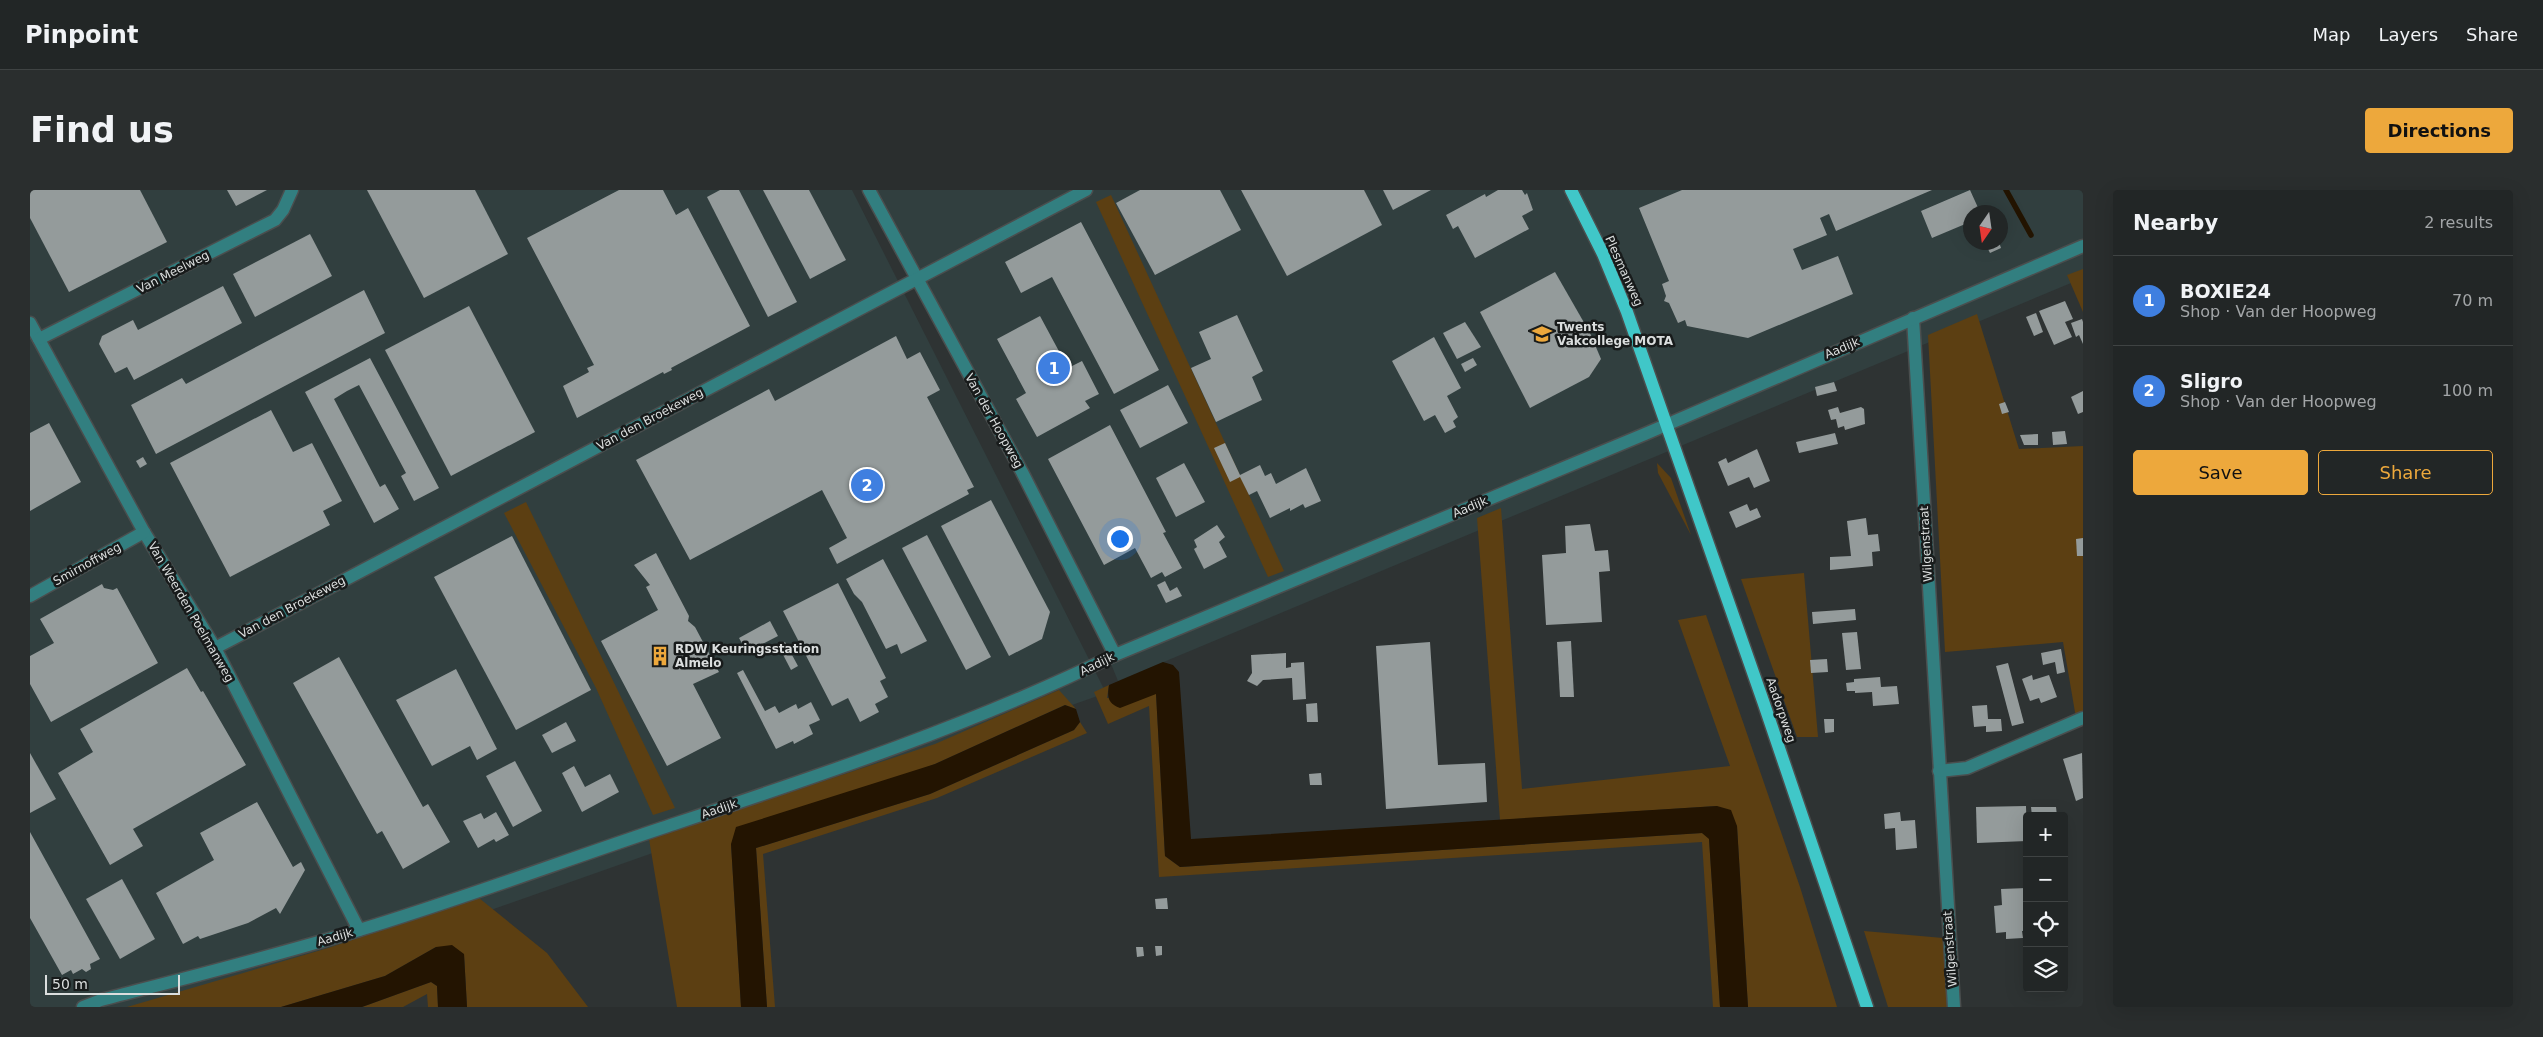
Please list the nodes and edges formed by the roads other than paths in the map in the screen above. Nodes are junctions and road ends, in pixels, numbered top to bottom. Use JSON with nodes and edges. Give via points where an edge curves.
{"nodes":[{"id":1,"x":292,"y":190,"type":"edge"},
{"id":2,"x":869,"y":190,"type":"edge"},
{"id":3,"x":1086,"y":190,"type":"edge"},
{"id":4,"x":1570,"y":190,"type":"edge"},
{"id":5,"x":2083,"y":246,"type":"edge"},
{"id":6,"x":916,"y":279,"type":"junction"},
{"id":7,"x":1913,"y":318,"type":"junction"},
{"id":8,"x":30,"y":323,"type":"edge"},
{"id":9,"x":39,"y":339,"type":"junction"},
{"id":10,"x":1667,"y":422,"type":"junction"},
{"id":11,"x":144,"y":532,"type":"junction"},
{"id":12,"x":30,"y":596,"type":"edge"},
{"id":13,"x":214,"y":648,"type":"junction"},
{"id":14,"x":1115,"y":655,"type":"junction"},
{"id":15,"x":2083,"y":718,"type":"edge"},
{"id":16,"x":1939,"y":770,"type":"junction"},
{"id":17,"x":359,"y":930,"type":"junction"},
{"id":18,"x":83,"y":1007,"type":"edge"},
{"id":19,"x":1867,"y":1007,"type":"edge"},
{"id":20,"x":1954,"y":1007,"type":"edge"}],
"edges":[{"from":1,"to":9,"type":"street","name":"Van Meelweg","via":[[284,210],[275,220]]},
{"from":2,"to":6,"type":"street","name":"Van der Hoopweg"},
{"from":3,"to":6,"type":"street","name":"Van den Broekeweg"},
{"from":4,"to":10,"type":"main road","name":"Plesmanweg","via":[[1603,254]]},
{"from":5,"to":7,"type":"street","name":"Aadijk"},
{"from":6,"to":13,"type":"street","name":"Van den Broekeweg"},
{"from":6,"to":14,"type":"street","name":"Van der Hoopweg","via":[[1022,472]]},
{"from":7,"to":10,"type":"street","name":"Aadijk"},
{"from":7,"to":16,"type":"street","name":"Wilgenstraat"},
{"from":8,"to":9,"type":"street","name":"Van Weerden Poelmanweg"},
{"from":9,"to":11,"type":"street","name":"Van Weerden Poelmanweg"},
{"from":10,"to":14,"type":"street","name":"Aadijk"},
{"from":10,"to":19,"type":"main road","name":"Aadorpweg"},
{"from":11,"to":12,"type":"street","name":"Smirnoffweg"},
{"from":11,"to":13,"type":"street","name":"Van Weerden Poelmanweg"},
{"from":13,"to":17,"type":"street","name":"Van Weerden Poelmanweg"},
{"from":14,"to":17,"type":"street","name":"Aadijk","via":[[964,721],[810,778]]},
{"from":15,"to":16,"type":"street","via":[[1967,768]]},
{"from":16,"to":20,"type":"street","name":"Wilgenstraat"},
{"from":17,"to":18,"type":"street","name":"Aadijk"}]}
